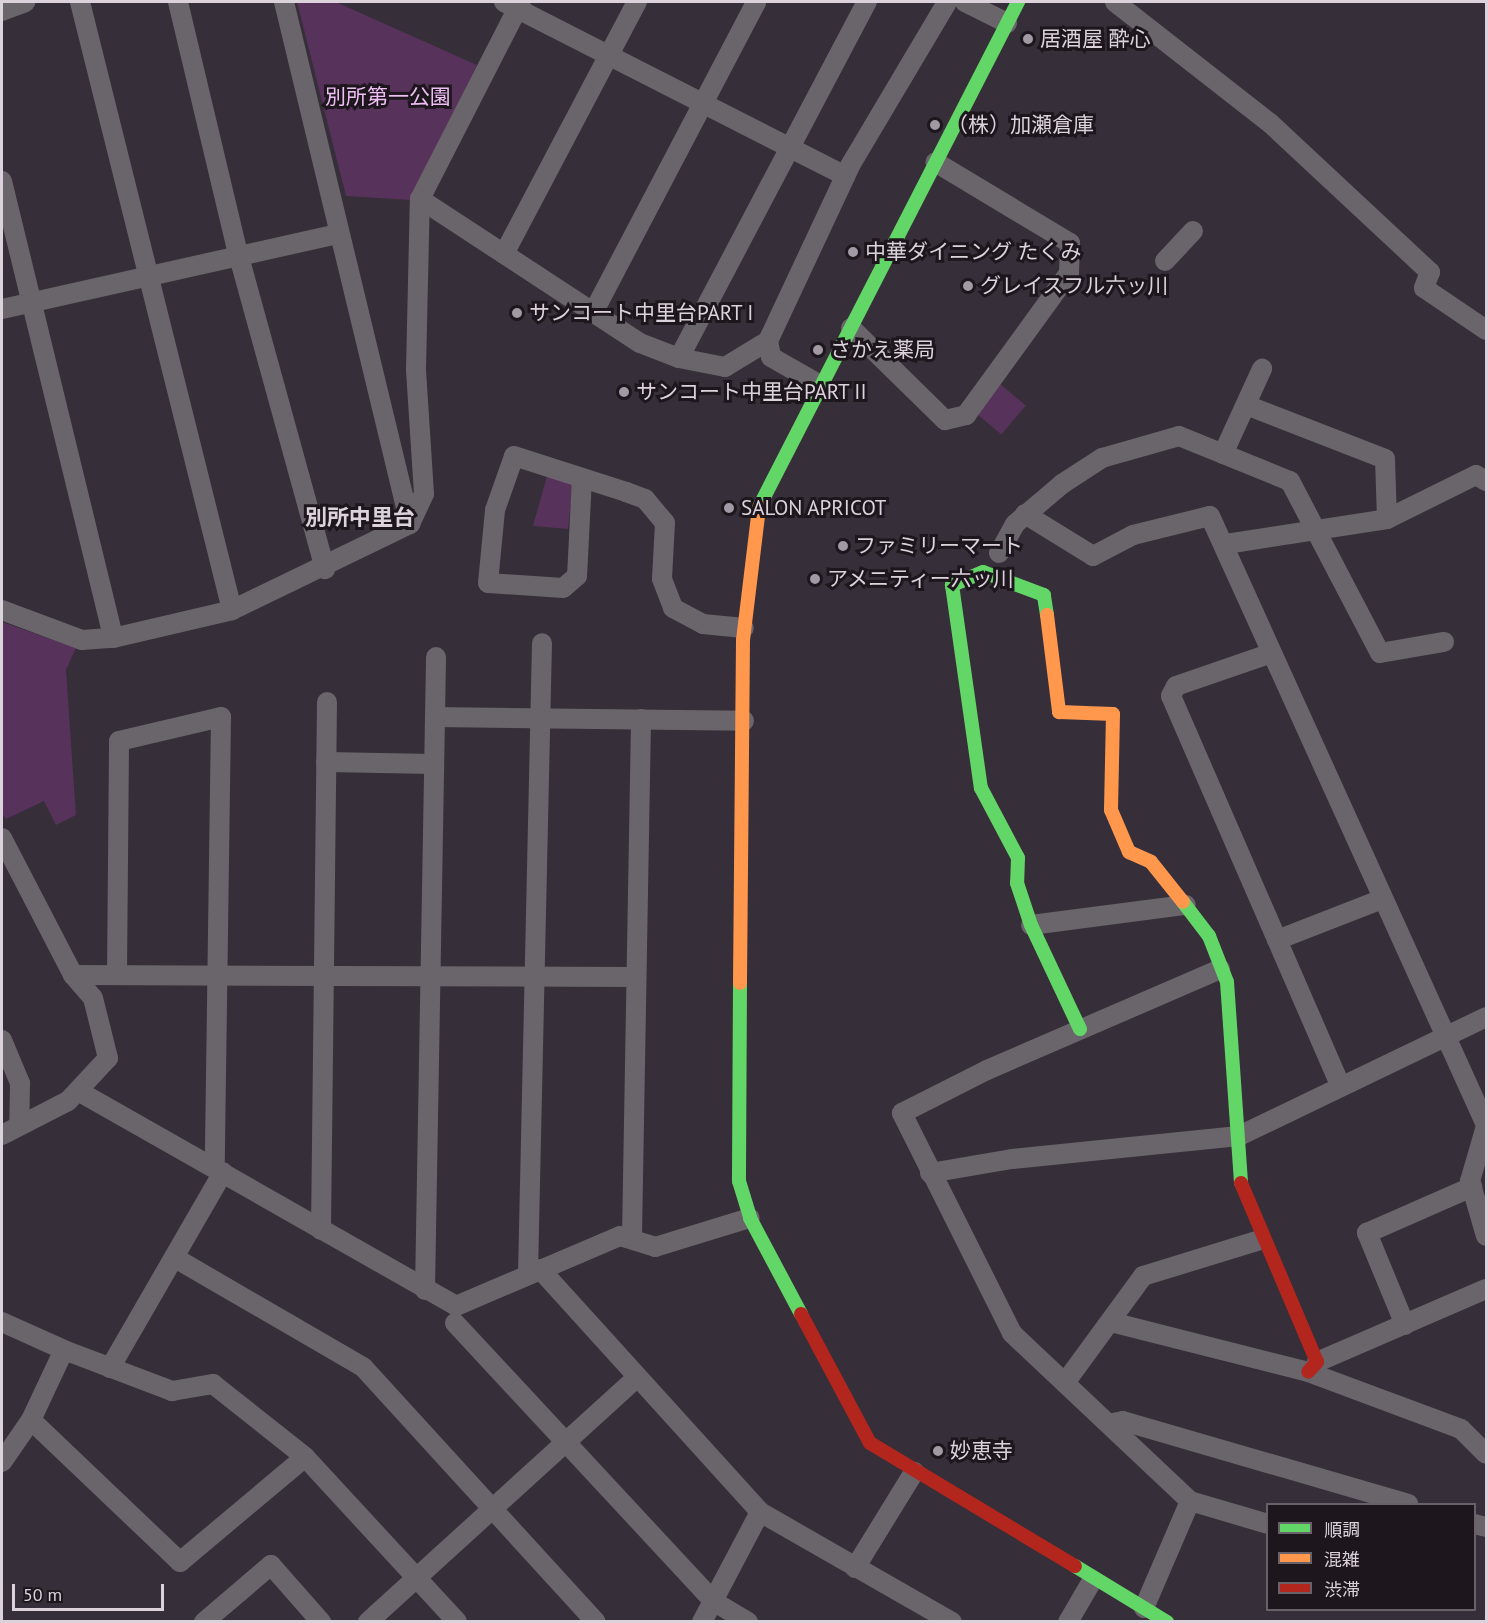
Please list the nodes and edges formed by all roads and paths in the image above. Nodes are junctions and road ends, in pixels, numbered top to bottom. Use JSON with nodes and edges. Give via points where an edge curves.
{"nodes":[{"id":1,"x":25,"y":2,"type":"edge"},
{"id":2,"x":80,"y":2,"type":"edge"},
{"id":3,"x":178,"y":2,"type":"edge"},
{"id":4,"x":284,"y":2,"type":"edge"},
{"id":5,"x":637,"y":2,"type":"edge"},
{"id":6,"x":756,"y":2,"type":"edge"},
{"id":7,"x":867,"y":2,"type":"edge"},
{"id":8,"x":947,"y":2,"type":"edge"},
{"id":9,"x":965,"y":2,"type":"edge"},
{"id":10,"x":1018,"y":2,"type":"edge"},
{"id":11,"x":1114,"y":2,"type":"edge"},
{"id":12,"x":514,"y":4,"type":"edge"},
{"id":13,"x":2,"y":11,"type":"edge"},
{"id":14,"x":1007,"y":23,"type":"junction"},
{"id":15,"x":609,"y":55,"type":"junction"},
{"id":16,"x":704,"y":104,"type":"junction"},
{"id":17,"x":792,"y":148,"type":"junction"},
{"id":18,"x":935,"y":162,"type":"junction"},
{"id":19,"x":845,"y":176,"type":"junction"},
{"id":20,"x":2,"y":181,"type":"edge"},
{"id":21,"x":420,"y":199,"type":"junction"},
{"id":22,"x":1193,"y":231,"type":"dead end"},
{"id":23,"x":338,"y":234,"type":"junction"},
{"id":24,"x":238,"y":253,"type":"junction"},
{"id":25,"x":504,"y":254,"type":"junction"},
{"id":26,"x":1165,"y":261,"type":"dead end"},
{"id":27,"x":148,"y":279,"type":"junction"},
{"id":28,"x":28,"y":302,"type":"junction"},
{"id":29,"x":2,"y":309,"type":"edge"},
{"id":30,"x":593,"y":313,"type":"junction"},
{"id":31,"x":851,"y":328,"type":"junction"},
{"id":32,"x":1486,"y":330,"type":"edge"},
{"id":33,"x":768,"y":341,"type":"junction"},
{"id":34,"x":679,"y":358,"type":"junction"},
{"id":35,"x":1262,"y":369,"type":"dead end"},
{"id":36,"x":820,"y":384,"type":"junction"},
{"id":37,"x":1246,"y":405,"type":"junction"},
{"id":38,"x":1223,"y":454,"type":"junction"},
{"id":39,"x":582,"y":478,"type":"junction"},
{"id":40,"x":1486,"y":481,"type":"edge"},
{"id":41,"x":1025,"y":514,"type":"junction"},
{"id":42,"x":1387,"y":519,"type":"junction"},
{"id":43,"x":410,"y":524,"type":"junction"},
{"id":44,"x":1314,"y":529,"type":"junction"},
{"id":45,"x":1226,"y":544,"type":"junction"},
{"id":46,"x":999,"y":553,"type":"dead end"},
{"id":47,"x":325,"y":569,"type":"junction"},
{"id":48,"x":2,"y":610,"type":"edge"},
{"id":49,"x":232,"y":610,"type":"junction"},
{"id":50,"x":744,"y":628,"type":"junction"},
{"id":51,"x":113,"y":638,"type":"junction"},
{"id":52,"x":1444,"y":642,"type":"dead end"},
{"id":53,"x":542,"y":643,"type":"dead end"},
{"id":54,"x":1269,"y":654,"type":"junction"},
{"id":55,"x":435,"y":657,"type":"dead end"},
{"id":56,"x":327,"y":702,"type":"dead end"},
{"id":57,"x":435,"y":717,"type":"junction"},
{"id":58,"x":538,"y":718,"type":"junction"},
{"id":59,"x":641,"y":719,"type":"junction"},
{"id":60,"x":744,"y":721,"type":"junction"},
{"id":61,"x":326,"y":762,"type":"junction"},
{"id":62,"x":434,"y":764,"type":"junction"},
{"id":63,"x":2,"y":838,"type":"edge"},
{"id":64,"x":1382,"y":899,"type":"junction"},
{"id":65,"x":1186,"y":905,"type":"junction"},
{"id":66,"x":1031,"y":925,"type":"junction"},
{"id":67,"x":1277,"y":940,"type":"junction"},
{"id":68,"x":1220,"y":969,"type":"junction"},
{"id":69,"x":73,"y":975,"type":"junction"},
{"id":70,"x":117,"y":975,"type":"junction"},
{"id":71,"x":217,"y":976,"type":"junction"},
{"id":72,"x":321,"y":976,"type":"junction"},
{"id":73,"x":428,"y":976,"type":"junction"},
{"id":74,"x":531,"y":977,"type":"junction"},
{"id":75,"x":636,"y":977,"type":"junction"},
{"id":76,"x":1486,"y":1017,"type":"edge"},
{"id":77,"x":1080,"y":1029,"type":"junction"},
{"id":78,"x":1445,"y":1038,"type":"junction"},
{"id":79,"x":2,"y":1040,"type":"edge"},
{"id":80,"x":1341,"y":1087,"type":"junction"},
{"id":81,"x":78,"y":1091,"type":"junction"},
{"id":82,"x":19,"y":1122,"type":"junction"},
{"id":83,"x":1486,"y":1125,"type":"edge"},
{"id":84,"x":2,"y":1135,"type":"edge"},
{"id":85,"x":1239,"y":1136,"type":"junction"},
{"id":86,"x":219,"y":1170,"type":"junction"},
{"id":87,"x":930,"y":1173,"type":"junction"},
{"id":88,"x":1472,"y":1187,"type":"junction"},
{"id":89,"x":750,"y":1218,"type":"junction"},
{"id":90,"x":321,"y":1230,"type":"junction"},
{"id":91,"x":632,"y":1236,"type":"junction"},
{"id":92,"x":1486,"y":1236,"type":"edge"},
{"id":93,"x":1260,"y":1240,"type":"junction"},
{"id":94,"x":175,"y":1258,"type":"junction"},
{"id":95,"x":534,"y":1271,"type":"junction"},
{"id":96,"x":1486,"y":1289,"type":"edge"},
{"id":97,"x":441,"y":1306,"type":"junction"},
{"id":98,"x":2,"y":1322,"type":"edge"},
{"id":99,"x":1111,"y":1322,"type":"junction"},
{"id":100,"x":1405,"y":1325,"type":"junction"},
{"id":101,"x":64,"y":1350,"type":"junction"},
{"id":102,"x":1313,"y":1367,"type":"junction"},
{"id":103,"x":110,"y":1368,"type":"junction"},
{"id":104,"x":638,"y":1377,"type":"junction"},
{"id":105,"x":1066,"y":1380,"type":"junction"},
{"id":106,"x":31,"y":1420,"type":"junction"},
{"id":107,"x":1112,"y":1423,"type":"junction"},
{"id":108,"x":565,"y":1444,"type":"junction"},
{"id":109,"x":1486,"y":1454,"type":"edge"},
{"id":110,"x":305,"y":1457,"type":"junction"},
{"id":111,"x":2,"y":1462,"type":"edge"},
{"id":112,"x":915,"y":1472,"type":"junction"},
{"id":113,"x":1190,"y":1501,"type":"junction"},
{"id":114,"x":1405,"y":1503,"type":"edge"},
{"id":115,"x":490,"y":1512,"type":"junction"},
{"id":116,"x":760,"y":1512,"type":"junction"},
{"id":117,"x":1266,"y":1523,"type":"edge"},
{"id":118,"x":855,"y":1568,"type":"junction"},
{"id":119,"x":418,"y":1579,"type":"junction"},
{"id":120,"x":1092,"y":1581,"type":"junction"},
{"id":121,"x":713,"y":1601,"type":"junction"},
{"id":122,"x":1144,"y":1608,"type":"junction"},
{"id":123,"x":204,"y":1622,"type":"edge"},
{"id":124,"x":321,"y":1622,"type":"edge"},
{"id":125,"x":368,"y":1622,"type":"edge"},
{"id":126,"x":457,"y":1622,"type":"edge"},
{"id":127,"x":596,"y":1622,"type":"edge"},
{"id":128,"x":702,"y":1622,"type":"edge"},
{"id":129,"x":748,"y":1622,"type":"edge"},
{"id":130,"x":952,"y":1622,"type":"edge"},
{"id":131,"x":1068,"y":1622,"type":"edge"},
{"id":132,"x":1167,"y":1622,"type":"edge"}],
"edges":[{"from":1,"to":13,"type":"street"},
{"from":2,"to":27,"type":"street"},
{"from":3,"to":24,"type":"street"},
{"from":4,"to":23,"type":"street"},
{"from":5,"to":15,"type":"street"},
{"from":6,"to":16,"type":"street"},
{"from":7,"to":17,"type":"street"},
{"from":8,"to":19,"type":"street"},
{"from":9,"to":14,"type":"street"},
{"from":10,"to":14,"type":"street"},
{"from":11,"to":32,"type":"street","via":[[1270,123],[1430,272],[1424,288]]},
{"from":12,"to":15,"type":"street"},
{"from":12,"to":21,"type":"street"},
{"from":14,"to":18,"type":"street"},
{"from":15,"to":16,"type":"street"},
{"from":15,"to":25,"type":"street"},
{"from":16,"to":17,"type":"street"},
{"from":16,"to":30,"type":"street"},
{"from":17,"to":19,"type":"street"},
{"from":17,"to":34,"type":"street"},
{"from":18,"to":31,"type":"street"},
{"from":18,"to":31,"type":"street","via":[[1070,243],[1069,273],[966,415],[945,420]]},
{"from":19,"to":33,"type":"street"},
{"from":20,"to":28,"type":"street"},
{"from":21,"to":25,"type":"street"},
{"from":21,"to":43,"type":"street","via":[[416,369],[424,494]]},
{"from":22,"to":26,"type":"street"},
{"from":23,"to":24,"type":"street"},
{"from":23,"to":43,"type":"street"},
{"from":24,"to":27,"type":"street"},
{"from":24,"to":47,"type":"street"},
{"from":25,"to":30,"type":"street"},
{"from":27,"to":28,"type":"street"},
{"from":27,"to":49,"type":"street"},
{"from":28,"to":29,"type":"street"},
{"from":28,"to":51,"type":"street"},
{"from":30,"to":34,"type":"street"},
{"from":31,"to":36,"type":"street"},
{"from":33,"to":34,"type":"street","via":[[725,367]]},
{"from":33,"to":36,"type":"street","via":[[771,357]]},
{"from":35,"to":37,"type":"street"},
{"from":36,"to":50,"type":"street","via":[[754,520]]},
{"from":37,"to":38,"type":"street"},
{"from":37,"to":42,"type":"street","via":[[1385,459]]},
{"from":38,"to":41,"type":"street","via":[[1179,436],[1101,458]]},
{"from":38,"to":44,"type":"street","via":[[1290,482]]},
{"from":39,"to":39,"type":"street","via":[[514,456],[495,510],[488,584],[563,588],[577,576]]},
{"from":39,"to":50,"type":"street","via":[[645,499],[657,509],[665,523],[662,579],[673,608],[703,624]]},
{"from":40,"to":42,"type":"street","via":[[1476,475]]},
{"from":41,"to":45,"type":"street","via":[[1094,556],[1133,535],[1210,516]]},
{"from":41,"to":46,"type":"street"},
{"from":42,"to":44,"type":"street"},
{"from":43,"to":47,"type":"street"},
{"from":44,"to":45,"type":"street"},
{"from":44,"to":52,"type":"street","via":[[1380,653]]},
{"from":45,"to":54,"type":"street"},
{"from":47,"to":49,"type":"street"},
{"from":48,"to":51,"type":"street","via":[[82,640]]},
{"from":49,"to":51,"type":"street"},
{"from":50,"to":60,"type":"street"},
{"from":53,"to":58,"type":"street"},
{"from":54,"to":64,"type":"street"},
{"from":54,"to":67,"type":"street","via":[[1176,686],[1171,696]]},
{"from":55,"to":57,"type":"street"},
{"from":56,"to":61,"type":"street"},
{"from":57,"to":58,"type":"street"},
{"from":57,"to":62,"type":"street"},
{"from":58,"to":59,"type":"street"},
{"from":58,"to":74,"type":"street"},
{"from":59,"to":60,"type":"street"},
{"from":59,"to":75,"type":"street"},
{"from":60,"to":89,"type":"street","via":[[738,1168]]},
{"from":61,"to":62,"type":"street"},
{"from":61,"to":72,"type":"street"},
{"from":62,"to":73,"type":"street"},
{"from":63,"to":69,"type":"street"},
{"from":64,"to":67,"type":"street"},
{"from":64,"to":78,"type":"street"},
{"from":65,"to":66,"type":"street"},
{"from":65,"to":66,"type":"street","via":[[1152,862],[1129,852],[1111,810],[1113,714],[1059,712],[1044,595],[983,572],[952,585],[958,651],[981,788],[1018,858],[1017,883]]},
{"from":65,"to":68,"type":"street","via":[[1209,936]]},
{"from":66,"to":77,"type":"street"},
{"from":67,"to":80,"type":"street"},
{"from":68,"to":77,"type":"street"},
{"from":68,"to":85,"type":"street","via":[[1227,982]]},
{"from":69,"to":70,"type":"street"},
{"from":69,"to":81,"type":"street","via":[[93,998],[108,1058]]},
{"from":70,"to":71,"type":"street"},
{"from":70,"to":71,"type":"street","via":[[119,741],[221,717]]},
{"from":71,"to":72,"type":"street"},
{"from":71,"to":86,"type":"street"},
{"from":72,"to":73,"type":"street"},
{"from":72,"to":90,"type":"street"},
{"from":73,"to":74,"type":"street"},
{"from":73,"to":97,"type":"street"},
{"from":74,"to":75,"type":"street"},
{"from":74,"to":95,"type":"street"},
{"from":75,"to":91,"type":"street"},
{"from":76,"to":78,"type":"street"},
{"from":77,"to":87,"type":"street","via":[[902,1113]]},
{"from":78,"to":80,"type":"street"},
{"from":78,"to":83,"type":"street"},
{"from":79,"to":82,"type":"street","via":[[20,1083]]},
{"from":80,"to":85,"type":"street"},
{"from":81,"to":82,"type":"street"},
{"from":81,"to":86,"type":"street"},
{"from":82,"to":84,"type":"street"},
{"from":83,"to":88,"type":"street"},
{"from":85,"to":87,"type":"street","via":[[1012,1159]]},
{"from":85,"to":93,"type":"street","via":[[1242,1194]]},
{"from":86,"to":90,"type":"street"},
{"from":86,"to":94,"type":"street"},
{"from":87,"to":105,"type":"street","via":[[1012,1333]]},
{"from":88,"to":92,"type":"street"},
{"from":88,"to":100,"type":"street","via":[[1367,1233]]},
{"from":89,"to":91,"type":"street","via":[[655,1247]]},
{"from":89,"to":112,"type":"street","via":[[863,1435]]},
{"from":90,"to":97,"type":"street"},
{"from":91,"to":95,"type":"street","via":[[620,1236]]},
{"from":93,"to":99,"type":"street","via":[[1143,1276]]},
{"from":93,"to":102,"type":"street"},
{"from":94,"to":103,"type":"street"},
{"from":94,"to":115,"type":"street","via":[[363,1367]]},
{"from":95,"to":97,"type":"street","via":[[456,1305]]},
{"from":95,"to":104,"type":"street"},
{"from":96,"to":100,"type":"street"},
{"from":97,"to":108,"type":"street"},
{"from":98,"to":101,"type":"street"},
{"from":99,"to":102,"type":"street"},
{"from":99,"to":105,"type":"street"},
{"from":100,"to":102,"type":"street"},
{"from":101,"to":103,"type":"street"},
{"from":101,"to":106,"type":"street"},
{"from":102,"to":109,"type":"street","via":[[1461,1429]]},
{"from":103,"to":110,"type":"street","via":[[172,1391],[213,1384]]},
{"from":104,"to":108,"type":"street"},
{"from":104,"to":116,"type":"street"},
{"from":105,"to":107,"type":"street"},
{"from":106,"to":110,"type":"street","via":[[180,1562]]},
{"from":106,"to":111,"type":"street"},
{"from":107,"to":113,"type":"street"},
{"from":107,"to":114,"type":"street","via":[[1123,1421]]},
{"from":108,"to":115,"type":"street"},
{"from":108,"to":121,"type":"street"},
{"from":110,"to":119,"type":"street"},
{"from":112,"to":118,"type":"street"},
{"from":112,"to":120,"type":"street"},
{"from":113,"to":117,"type":"street"},
{"from":113,"to":122,"type":"street"},
{"from":115,"to":119,"type":"street"},
{"from":115,"to":127,"type":"street"},
{"from":116,"to":118,"type":"street"},
{"from":116,"to":121,"type":"street"},
{"from":118,"to":130,"type":"street"},
{"from":119,"to":125,"type":"street"},
{"from":119,"to":126,"type":"street"},
{"from":120,"to":122,"type":"street"},
{"from":120,"to":131,"type":"street"},
{"from":121,"to":128,"type":"street"},
{"from":121,"to":129,"type":"street"},
{"from":122,"to":132,"type":"street"},
{"from":123,"to":124,"type":"street","via":[[271,1565]]}]}
